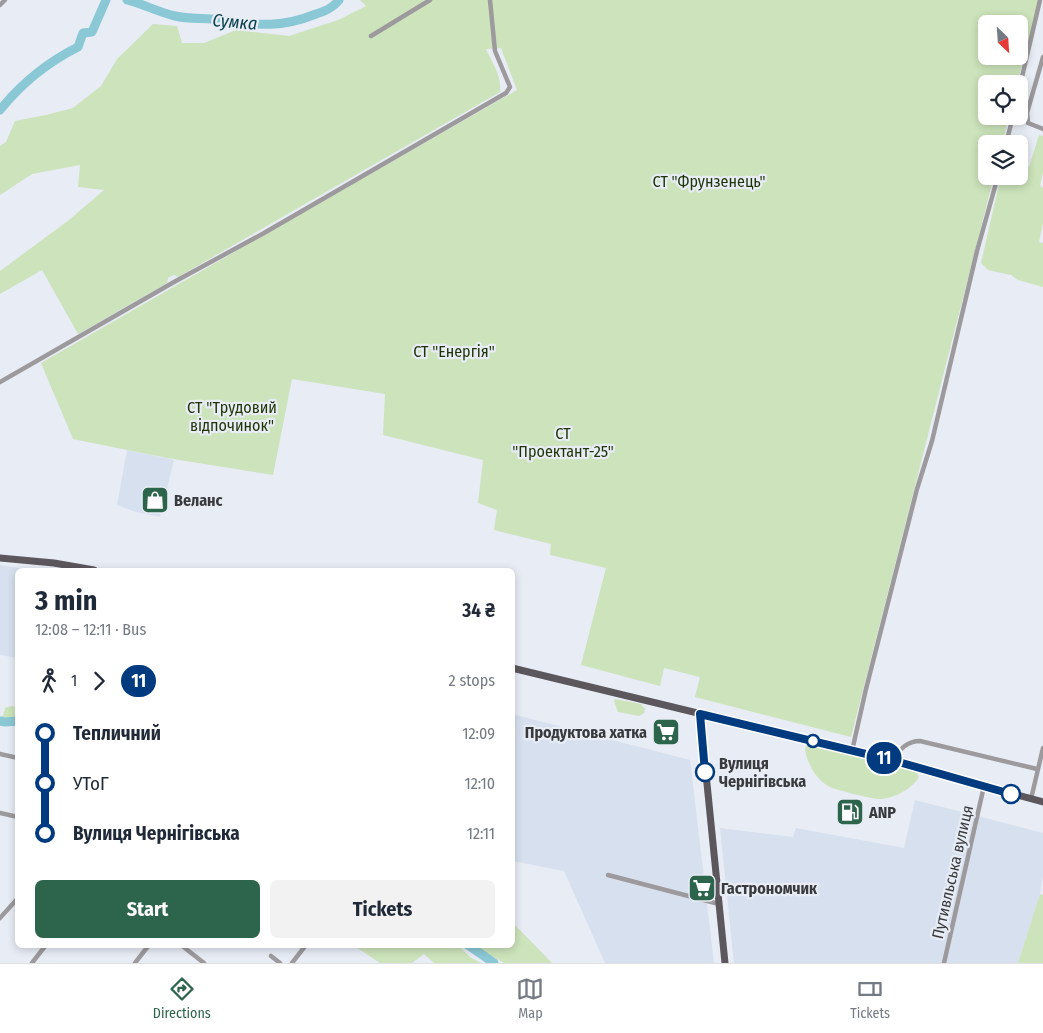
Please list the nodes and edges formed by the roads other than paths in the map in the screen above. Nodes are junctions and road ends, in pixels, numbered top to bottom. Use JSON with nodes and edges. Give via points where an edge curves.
{"nodes":[{"id":1,"x":5,"y":0,"type":"edge"},
{"id":2,"x":430,"y":0,"type":"edge"},
{"id":3,"x":490,"y":0,"type":"edge"},
{"id":4,"x":1040,"y":0,"type":"edge"},
{"id":5,"x":0,"y":5,"type":"edge"},
{"id":6,"x":371,"y":36,"type":"dead end"},
{"id":7,"x":1043,"y":58,"type":"edge"},
{"id":8,"x":1022,"y":75,"type":"edge"},
{"id":9,"x":1043,"y":129,"type":"edge"},
{"id":10,"x":995,"y":185,"type":"edge"},
{"id":11,"x":0,"y":382,"type":"edge"},
{"id":12,"x":0,"y":558,"type":"edge"},
{"id":13,"x":83,"y":568,"type":"edge"},
{"id":14,"x":515,"y":669,"type":"edge"},
{"id":15,"x":700,"y":714,"type":"junction"},
{"id":16,"x":1043,"y":748,"type":"edge"},
{"id":17,"x":852,"y":751,"type":"junction"},
{"id":18,"x":0,"y":754,"type":"edge"},
{"id":19,"x":15,"y":757,"type":"edge"},
{"id":20,"x":895,"y":761,"type":"junction"},
{"id":21,"x":1038,"y":769,"type":"junction"},
{"id":22,"x":984,"y":786,"type":"junction"},
{"id":23,"x":1031,"y":799,"type":"junction"},
{"id":24,"x":1043,"y":802,"type":"edge"},
{"id":25,"x":0,"y":813,"type":"edge"},
{"id":26,"x":15,"y":816,"type":"edge"},
{"id":27,"x":608,"y":875,"type":"dead end"},
{"id":28,"x":15,"y":901,"type":"edge"},
{"id":29,"x":719,"y":904,"type":"junction"},
{"id":30,"x":0,"y":918,"type":"edge"},
{"id":31,"x":44,"y":948,"type":"edge"},
{"id":32,"x":147,"y":948,"type":"edge"},
{"id":33,"x":185,"y":948,"type":"edge"},
{"id":34,"x":304,"y":948,"type":"edge"},
{"id":35,"x":271,"y":956,"type":"dead end"},
{"id":36,"x":32,"y":963,"type":"edge"},
{"id":37,"x":135,"y":963,"type":"edge"},
{"id":38,"x":204,"y":963,"type":"edge"},
{"id":39,"x":280,"y":963,"type":"edge"},
{"id":40,"x":292,"y":963,"type":"edge"},
{"id":41,"x":725,"y":963,"type":"edge"},
{"id":42,"x":944,"y":963,"type":"edge"}],
"edges":[{"from":1,"to":5,"type":"street"},
{"from":2,"to":6,"type":"street"},
{"from":3,"to":11,"type":"street","via":[[495,51],[510,82],[506,93]]},
{"from":4,"to":8,"type":"street"},
{"from":7,"to":9,"type":"street","via":[[1027,113],[1028,123]]},
{"from":10,"to":17,"type":"street"},
{"from":12,"to":13,"type":"main road"},
{"from":14,"to":15,"type":"main road"},
{"from":15,"to":17,"type":"main road"},
{"from":15,"to":29,"type":"main road"},
{"from":16,"to":21,"type":"street"},
{"from":17,"to":20,"type":"main road"},
{"from":18,"to":19,"type":"street"},
{"from":20,"to":21,"type":"street","via":[[899,751],[914,741],[920,741]]},
{"from":20,"to":22,"type":"main road"},
{"from":21,"to":23,"type":"street"},
{"from":22,"to":23,"type":"main road"},
{"from":22,"to":42,"type":"street","name":"Путивльська вулиця"},
{"from":23,"to":24,"type":"main road"},
{"from":25,"to":26,"type":"street"},
{"from":27,"to":29,"type":"street"},
{"from":28,"to":30,"type":"street"},
{"from":29,"to":41,"type":"main road"},
{"from":31,"to":36,"type":"street"},
{"from":32,"to":37,"type":"street"},
{"from":33,"to":38,"type":"street"},
{"from":34,"to":40,"type":"street"},
{"from":35,"to":39,"type":"street"}]}
